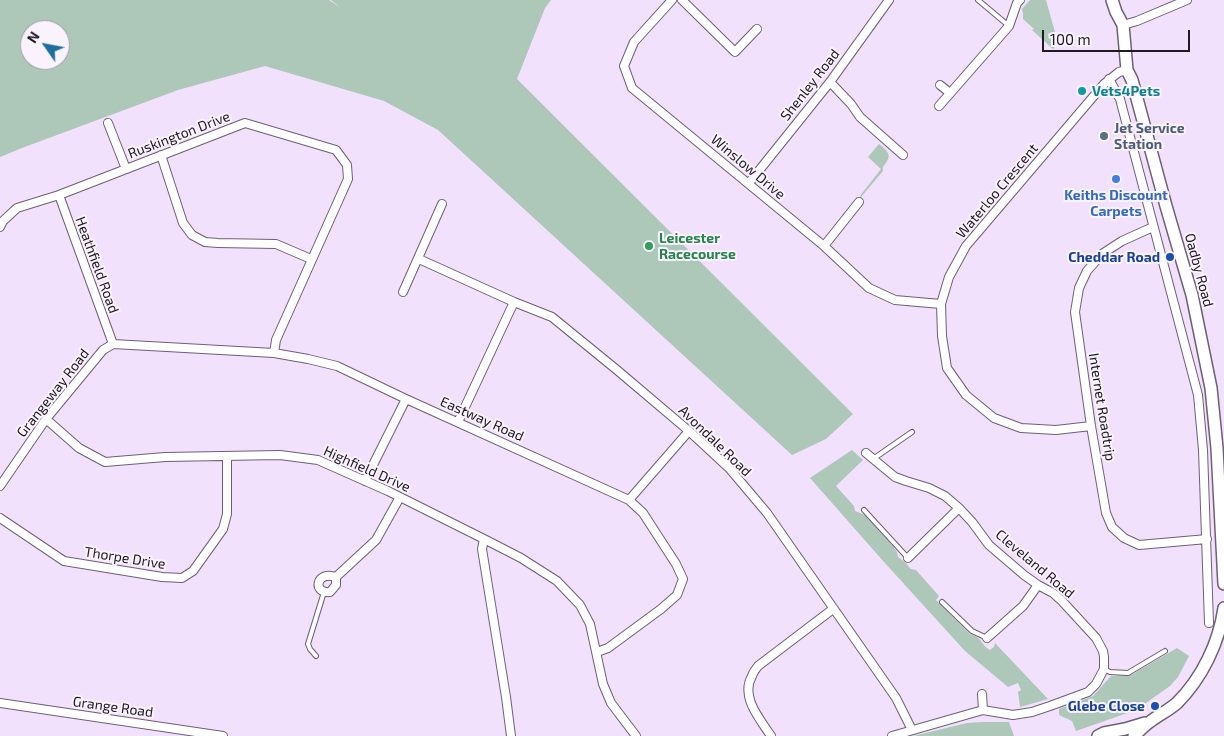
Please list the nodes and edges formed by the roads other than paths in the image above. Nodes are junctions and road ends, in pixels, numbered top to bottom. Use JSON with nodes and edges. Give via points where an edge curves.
{"nodes":[{"id":1,"x":672,"y":0,"type":"edge"},
{"id":2,"x":682,"y":0,"type":"edge"},
{"id":3,"x":978,"y":0,"type":"edge"},
{"id":4,"x":1112,"y":0,"type":"edge"},
{"id":5,"x":1187,"y":0,"type":"edge"},
{"id":6,"x":885,"y":1,"type":"edge"},
{"id":7,"x":1017,"y":1,"type":"edge"},
{"id":8,"x":1123,"y":25,"type":"junction"},
{"id":9,"x":1009,"y":26,"type":"junction"},
{"id":10,"x":757,"y":29,"type":"dead end"},
{"id":11,"x":1127,"y":70,"type":"junction"},
{"id":12,"x":1109,"y":79,"type":"junction"},
{"id":13,"x":830,"y":82,"type":"junction"},
{"id":14,"x":940,"y":85,"type":"dead end"},
{"id":15,"x":950,"y":93,"type":"junction"},
{"id":16,"x":939,"y":106,"type":"dead end"},
{"id":17,"x":108,"y":124,"type":"dead end"},
{"id":18,"x":904,"y":155,"type":"dead end"},
{"id":19,"x":161,"y":156,"type":"junction"},
{"id":20,"x":126,"y":169,"type":"junction"},
{"id":21,"x":749,"y":183,"type":"junction"},
{"id":22,"x":59,"y":195,"type":"junction"},
{"id":23,"x":859,"y":202,"type":"dead end"},
{"id":24,"x":442,"y":204,"type":"dead end"},
{"id":25,"x":0,"y":227,"type":"edge"},
{"id":26,"x":1153,"y":227,"type":"junction"},
{"id":27,"x":824,"y":246,"type":"junction"},
{"id":28,"x":311,"y":259,"type":"junction"},
{"id":29,"x":419,"y":259,"type":"junction"},
{"id":30,"x":403,"y":292,"type":"dead end"},
{"id":31,"x":514,"y":302,"type":"junction"},
{"id":32,"x":941,"y":304,"type":"junction"},
{"id":33,"x":113,"y":344,"type":"junction"},
{"id":34,"x":274,"y":353,"type":"junction"},
{"id":35,"x":406,"y":399,"type":"junction"},
{"id":36,"x":46,"y":419,"type":"junction"},
{"id":37,"x":458,"y":422,"type":"junction"},
{"id":38,"x":1091,"y":426,"type":"junction"},
{"id":39,"x":688,"y":431,"type":"junction"},
{"id":40,"x":912,"y":432,"type":"dead end"},
{"id":41,"x":866,"y":452,"type":"dead end"},
{"id":42,"x":227,"y":456,"type":"junction"},
{"id":43,"x":873,"y":459,"type":"junction"},
{"id":44,"x":1221,"y":468,"type":"edge"},
{"id":45,"x":365,"y":480,"type":"junction"},
{"id":46,"x":0,"y":486,"type":"edge"},
{"id":47,"x":400,"y":497,"type":"junction"},
{"id":48,"x":629,"y":500,"type":"junction"},
{"id":49,"x":959,"y":508,"type":"junction"},
{"id":50,"x":864,"y":510,"type":"dead end"},
{"id":51,"x":0,"y":518,"type":"edge"},
{"id":52,"x":484,"y":539,"type":"junction"},
{"id":53,"x":1207,"y":539,"type":"junction"},
{"id":54,"x":908,"y":558,"type":"joint"},
{"id":55,"x":336,"y":577,"type":"junction"},
{"id":56,"x":1224,"y":584,"type":"edge"},
{"id":57,"x":1038,"y":585,"type":"junction"},
{"id":58,"x":324,"y":592,"type":"junction"},
{"id":59,"x":942,"y":602,"type":"dead end"},
{"id":60,"x":1224,"y":608,"type":"edge"},
{"id":61,"x":833,"y":609,"type":"junction"},
{"id":62,"x":1209,"y":623,"type":"dead end"},
{"id":63,"x":988,"y":638,"type":"joint"},
{"id":64,"x":1165,"y":651,"type":"dead end"},
{"id":65,"x":597,"y":652,"type":"junction"},
{"id":66,"x":316,"y":656,"type":"dead end"},
{"id":67,"x":1104,"y":669,"type":"junction"},
{"id":68,"x":982,"y":694,"type":"dead end"},
{"id":69,"x":0,"y":703,"type":"edge"},
{"id":70,"x":983,"y":710,"type":"junction"},
{"id":71,"x":1149,"y":722,"type":"junction"},
{"id":72,"x":912,"y":730,"type":"junction"},
{"id":73,"x":223,"y":736,"type":"edge"},
{"id":74,"x":511,"y":736,"type":"edge"},
{"id":75,"x":636,"y":736,"type":"edge"},
{"id":76,"x":771,"y":736,"type":"edge"},
{"id":77,"x":892,"y":736,"type":"edge"},
{"id":78,"x":1098,"y":736,"type":"edge"},
{"id":79,"x":1134,"y":736,"type":"edge"}],
"edges":[{"from":1,"to":21,"type":"street","name":"Winslow Drive","via":[[634,42],[624,66],[632,88]]},
{"from":2,"to":10,"type":"street","via":[[735,52]]},
{"from":3,"to":9,"type":"lane"},
{"from":4,"to":8,"type":"main road","name":"Oadby Road"},
{"from":5,"to":8,"type":"street"},
{"from":6,"to":13,"type":"street","name":"Shenley Road"},
{"from":7,"to":9,"type":"street"},
{"from":8,"to":11,"type":"main road","name":"Oadby Road"},
{"from":9,"to":15,"type":"street"},
{"from":11,"to":12,"type":"street","name":"Waterloo Crescent"},
{"from":11,"to":44,"type":"main road","name":"Oadby Road","via":[[1192,295],[1211,388]]},
{"from":12,"to":26,"type":"street","via":[[1120,99]]},
{"from":12,"to":32,"type":"street","name":"Waterloo Crescent","via":[[966,246],[949,277]]},
{"from":13,"to":18,"type":"street","via":[[860,117]]},
{"from":13,"to":21,"type":"street","name":"Shenley Road"},
{"from":14,"to":15,"type":"street"},
{"from":15,"to":16,"type":"street"},
{"from":17,"to":20,"type":"street"},
{"from":19,"to":20,"type":"street","name":"Ruskington Drive"},
{"from":19,"to":28,"type":"street","via":[[182,222],[192,235],[205,242],[276,244]]},
{"from":19,"to":28,"type":"street","name":"Ruskington Drive","via":[[244,124],[336,150],[347,165],[348,180]]},
{"from":20,"to":22,"type":"street","name":"Ruskington Drive"},
{"from":21,"to":27,"type":"street","name":"Winslow Drive"},
{"from":22,"to":25,"type":"street","name":"Ruskington Drive","via":[[17,208]]},
{"from":22,"to":33,"type":"street","name":"Heathfield Road"},
{"from":23,"to":27,"type":"street"},
{"from":24,"to":29,"type":"street"},
{"from":26,"to":38,"type":"street","name":"Internet Roadtrip","via":[[1122,240],[1102,254],[1087,271],[1079,288],[1076,312]]},
{"from":26,"to":53,"type":"street","via":[[1198,394]]},
{"from":27,"to":32,"type":"street","name":"Winslow Drive","via":[[869,288],[895,300]]},
{"from":28,"to":34,"type":"street","name":"Ruskington Drive","via":[[276,340]]},
{"from":29,"to":30,"type":"street"},
{"from":29,"to":31,"type":"street","name":"Avondale Road"},
{"from":31,"to":37,"type":"street"},
{"from":31,"to":39,"type":"street","name":"Avondale Road","via":[[552,317]]},
{"from":32,"to":38,"type":"street","name":"Waterloo Crescent","via":[[947,368],[966,395],[994,418],[1020,428],[1056,430]]},
{"from":33,"to":34,"type":"street","name":"Eastway Road"},
{"from":33,"to":36,"type":"street","name":"Grangeway Road","via":[[103,350]]},
{"from":34,"to":35,"type":"street","name":"Eastway Road","via":[[338,366]]},
{"from":35,"to":37,"type":"street","name":"Eastway Road"},
{"from":35,"to":45,"type":"street"},
{"from":36,"to":42,"type":"street","name":"Highfield Drive","via":[[79,448],[105,462]]},
{"from":36,"to":46,"type":"street","name":"Grangeway Road"},
{"from":37,"to":48,"type":"street","name":"Eastway Road"},
{"from":38,"to":53,"type":"street","name":"Internet Roadtrip","via":[[1106,513],[1112,527],[1139,545]]},
{"from":39,"to":48,"type":"street"},
{"from":39,"to":61,"type":"street","name":"Avondale Road","via":[[729,468],[766,513]]},
{"from":40,"to":43,"type":"lane"},
{"from":41,"to":43,"type":"street","name":"Cleveland Road"},
{"from":42,"to":45,"type":"street","name":"Highfield Drive","via":[[280,455],[318,460]]},
{"from":42,"to":51,"type":"street","name":"Thorpe Drive","via":[[227,514],[223,529],[193,571],[182,578],[162,578],[64,561]]},
{"from":43,"to":49,"type":"street","name":"Cleveland Road","via":[[895,477],[937,492]]},
{"from":44,"to":56,"type":"main road","name":"Oadby Road"},
{"from":45,"to":47,"type":"street","name":"Highfield Drive"},
{"from":47,"to":52,"type":"street","name":"Highfield Drive"},
{"from":47,"to":55,"type":"street","via":[[376,540]]},
{"from":48,"to":65,"type":"street","name":"Eastway Road","via":[[643,513],[683,579],[678,595],[662,609],[608,648]]},
{"from":49,"to":54,"type":"street"},
{"from":49,"to":57,"type":"street","name":"Cleveland Road","via":[[989,545]]},
{"from":50,"to":54,"type":"lane"},
{"from":52,"to":65,"type":"street","name":"Highfield Drive","via":[[558,581],[580,605],[590,624]]},
{"from":52,"to":74,"type":"street","via":[[482,550]]},
{"from":53,"to":62,"type":"street"},
{"from":55,"to":58,"type":"street","via":[[334,588]]},
{"from":55,"to":58,"type":"street","via":[[328,575],[321,578],[319,586]]},
{"from":57,"to":63,"type":"street","via":[[1023,606]]},
{"from":57,"to":67,"type":"street","name":"Cleveland Road","via":[[1062,601],[1096,638],[1103,651]]},
{"from":58,"to":66,"type":"lane","via":[[308,644]]},
{"from":59,"to":63,"type":"lane","via":[[972,631]]},
{"from":60,"to":71,"type":"main road","via":[[1222,625],[1210,656],[1192,686],[1175,704]]},
{"from":61,"to":72,"type":"street","name":"Avondale Road","via":[[896,698]]},
{"from":61,"to":76,"type":"street","via":[[758,666],[751,677],[750,703]]},
{"from":64,"to":67,"type":"lane","via":[[1128,673]]},
{"from":65,"to":75,"type":"street","name":"Highfield Drive","via":[[603,684],[611,702]]},
{"from":67,"to":70,"type":"street","via":[[1088,692],[1032,712],[1013,715]]},
{"from":68,"to":70,"type":"street"},
{"from":69,"to":73,"type":"street","name":"Grange Road"},
{"from":70,"to":72,"type":"street"},
{"from":71,"to":78,"type":"main road"},
{"from":71,"to":79,"type":"main road"},
{"from":72,"to":77,"type":"street"}]}
